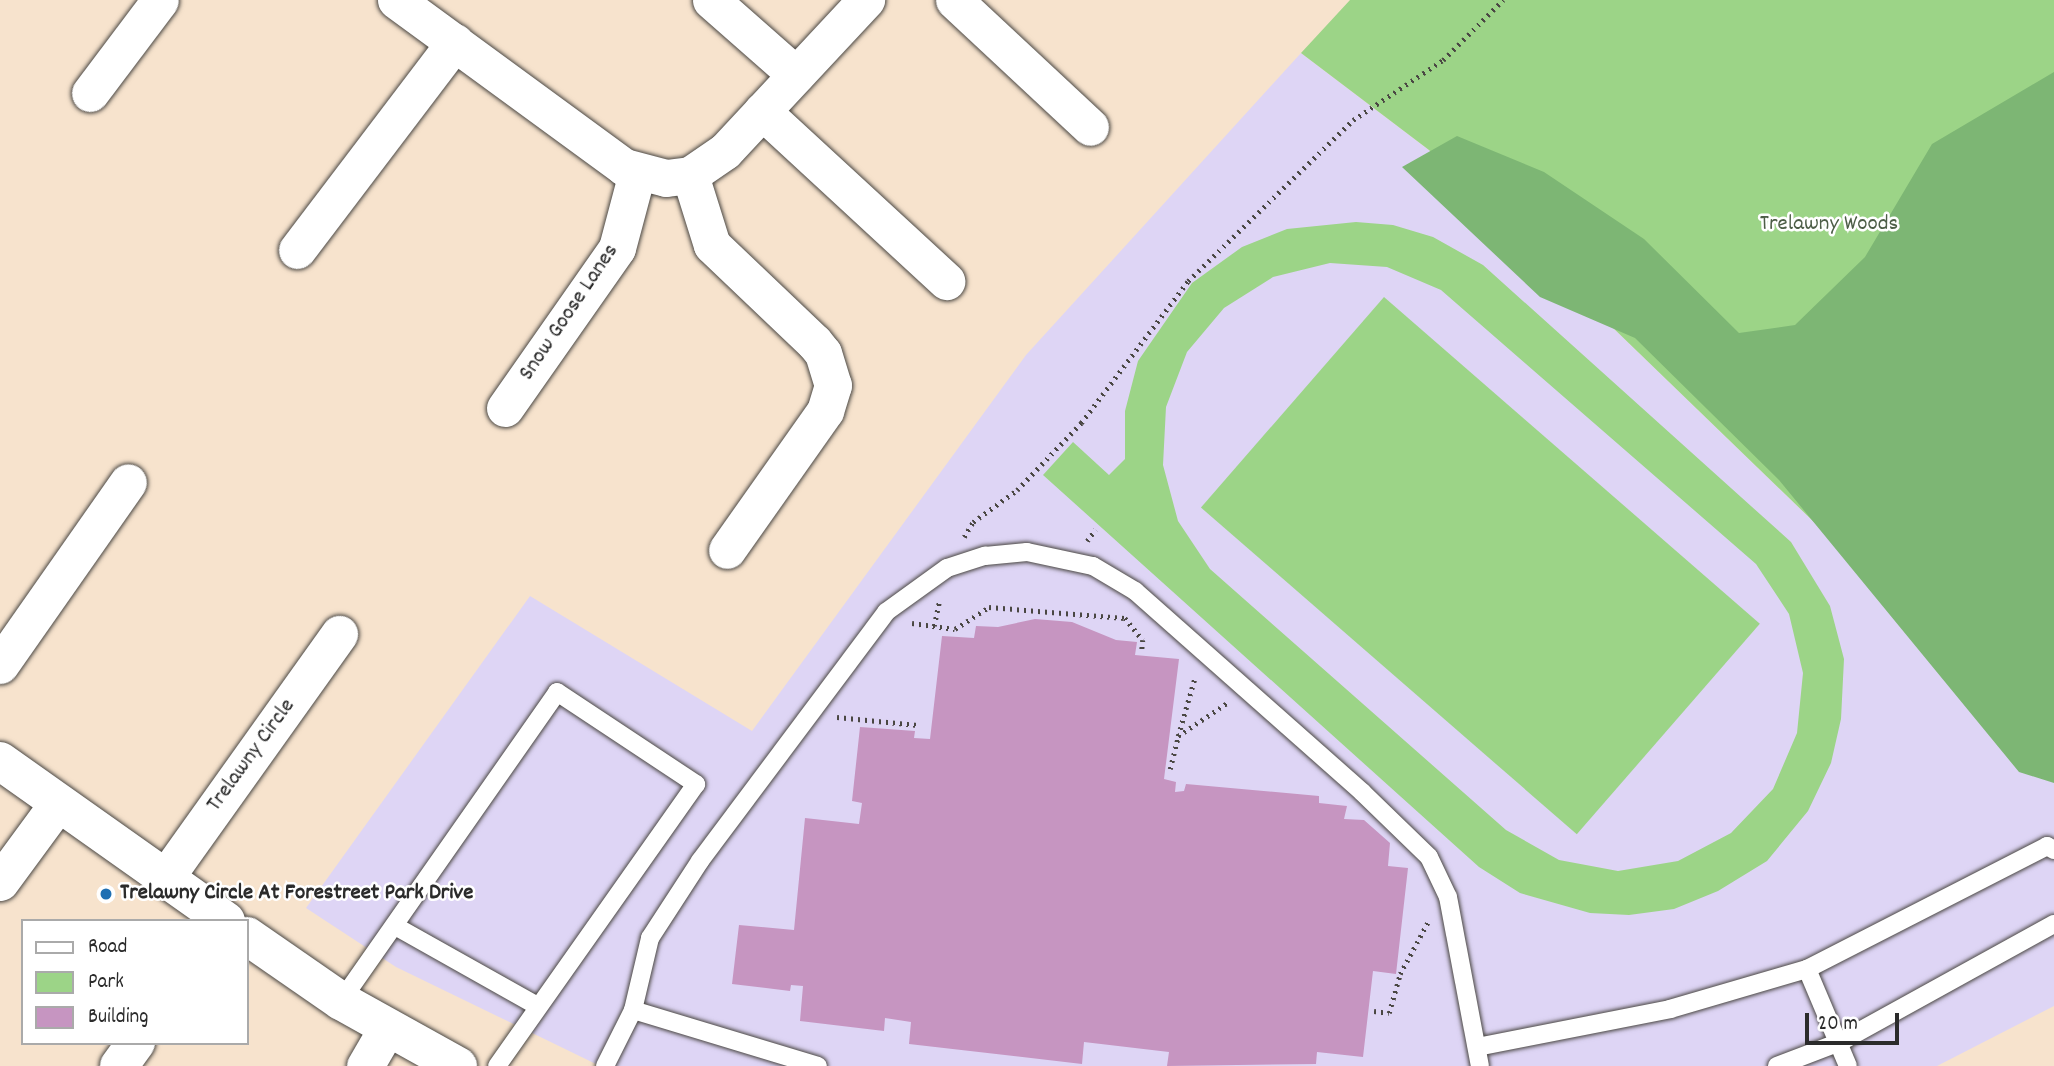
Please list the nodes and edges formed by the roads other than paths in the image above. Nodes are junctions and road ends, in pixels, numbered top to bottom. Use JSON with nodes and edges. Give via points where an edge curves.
{"nodes":[{"id":1,"x":160,"y":0,"type":"edge"},
{"id":2,"x":396,"y":0,"type":"edge"},
{"id":3,"x":711,"y":0,"type":"edge"},
{"id":4,"x":866,"y":0,"type":"edge"},
{"id":5,"x":954,"y":0,"type":"edge"},
{"id":6,"x":454,"y":42,"type":"junction"},
{"id":7,"x":796,"y":75,"type":"junction"},
{"id":8,"x":90,"y":93,"type":"dead end"},
{"id":9,"x":762,"y":111,"type":"junction"},
{"id":10,"x":1090,"y":127,"type":"dead end"},
{"id":11,"x":637,"y":173,"type":"junction"},
{"id":12,"x":690,"y":175,"type":"junction"},
{"id":13,"x":297,"y":250,"type":"dead end"},
{"id":14,"x":946,"y":281,"type":"dead end"},
{"id":15,"x":505,"y":408,"type":"dead end"},
{"id":16,"x":128,"y":482,"type":"dead end"},
{"id":17,"x":727,"y":550,"type":"dead end"},
{"id":18,"x":339,"y":634,"type":"dead end"},
{"id":19,"x":0,"y":665,"type":"edge"},
{"id":20,"x":0,"y":761,"type":"edge"},
{"id":21,"x":58,"y":803,"type":"junction"},
{"id":22,"x":2054,"y":850,"type":"edge"},
{"id":23,"x":165,"y":878,"type":"junction"},
{"id":24,"x":0,"y":882,"type":"edge"},
{"id":25,"x":222,"y":919,"type":"edge"},
{"id":26,"x":2054,"y":924,"type":"edge"},
{"id":27,"x":395,"y":926,"type":"junction"},
{"id":28,"x":248,"y":937,"type":"edge"},
{"id":29,"x":1807,"y":969,"type":"junction"},
{"id":30,"x":341,"y":1002,"type":"junction"},
{"id":31,"x":536,"y":1005,"type":"junction"},
{"id":32,"x":633,"y":1010,"type":"junction"},
{"id":33,"x":387,"y":1028,"type":"junction"},
{"id":34,"x":1840,"y":1042,"type":"junction"},
{"id":35,"x":135,"y":1045,"type":"edge"},
{"id":36,"x":1477,"y":1046,"type":"junction"},
{"id":37,"x":119,"y":1066,"type":"edge"},
{"id":38,"x":365,"y":1066,"type":"edge"},
{"id":39,"x":458,"y":1066,"type":"edge"},
{"id":40,"x":497,"y":1066,"type":"edge"},
{"id":41,"x":605,"y":1066,"type":"edge"},
{"id":42,"x":818,"y":1066,"type":"edge"},
{"id":43,"x":1480,"y":1066,"type":"edge"},
{"id":44,"x":1777,"y":1066,"type":"edge"},
{"id":45,"x":1848,"y":1066,"type":"edge"}],
"edges":[{"from":1,"to":8,"type":"street"},
{"from":2,"to":6,"type":"street"},
{"from":3,"to":7,"type":"street"},
{"from":4,"to":7,"type":"street"},
{"from":5,"to":10,"type":"street"},
{"from":6,"to":11,"type":"street"},
{"from":6,"to":13,"type":"street"},
{"from":7,"to":9,"type":"street"},
{"from":9,"to":12,"type":"street","via":[[724,151]]},
{"from":9,"to":14,"type":"street"},
{"from":11,"to":12,"type":"street","via":[[666,178]]},
{"from":11,"to":15,"type":"street","name":"Snow Goose Lanes","via":[[617,248]]},
{"from":12,"to":17,"type":"street","via":[[712,245],[824,353],[833,385],[825,411]]},
{"from":16,"to":19,"type":"street"},
{"from":18,"to":23,"type":"street","name":"Trelawny Circle"},
{"from":20,"to":21,"type":"street"},
{"from":21,"to":23,"type":"street"},
{"from":21,"to":24,"type":"street"},
{"from":22,"to":29,"type":"lane","via":[[2047,846]]},
{"from":23,"to":25,"type":"street"},
{"from":26,"to":34,"type":"lane"},
{"from":27,"to":30,"type":"lane"},
{"from":27,"to":31,"type":"lane"},
{"from":27,"to":31,"type":"lane","via":[[557,692],[696,785]]},
{"from":28,"to":30,"type":"street"},
{"from":29,"to":34,"type":"lane"},
{"from":29,"to":36,"type":"lane","via":[[1670,1009]]},
{"from":30,"to":33,"type":"street"},
{"from":31,"to":40,"type":"lane"},
{"from":32,"to":36,"type":"lane","via":[[650,938],[700,861],[881,619],[947,568],[985,556],[1027,552],[1093,566],[1135,591],[1429,857],[1448,897]]},
{"from":32,"to":41,"type":"lane"},
{"from":32,"to":42,"type":"lane"},
{"from":33,"to":38,"type":"street"},
{"from":33,"to":39,"type":"street"},
{"from":34,"to":44,"type":"lane"},
{"from":34,"to":45,"type":"lane"},
{"from":35,"to":37,"type":"street"},
{"from":36,"to":43,"type":"lane"}]}
